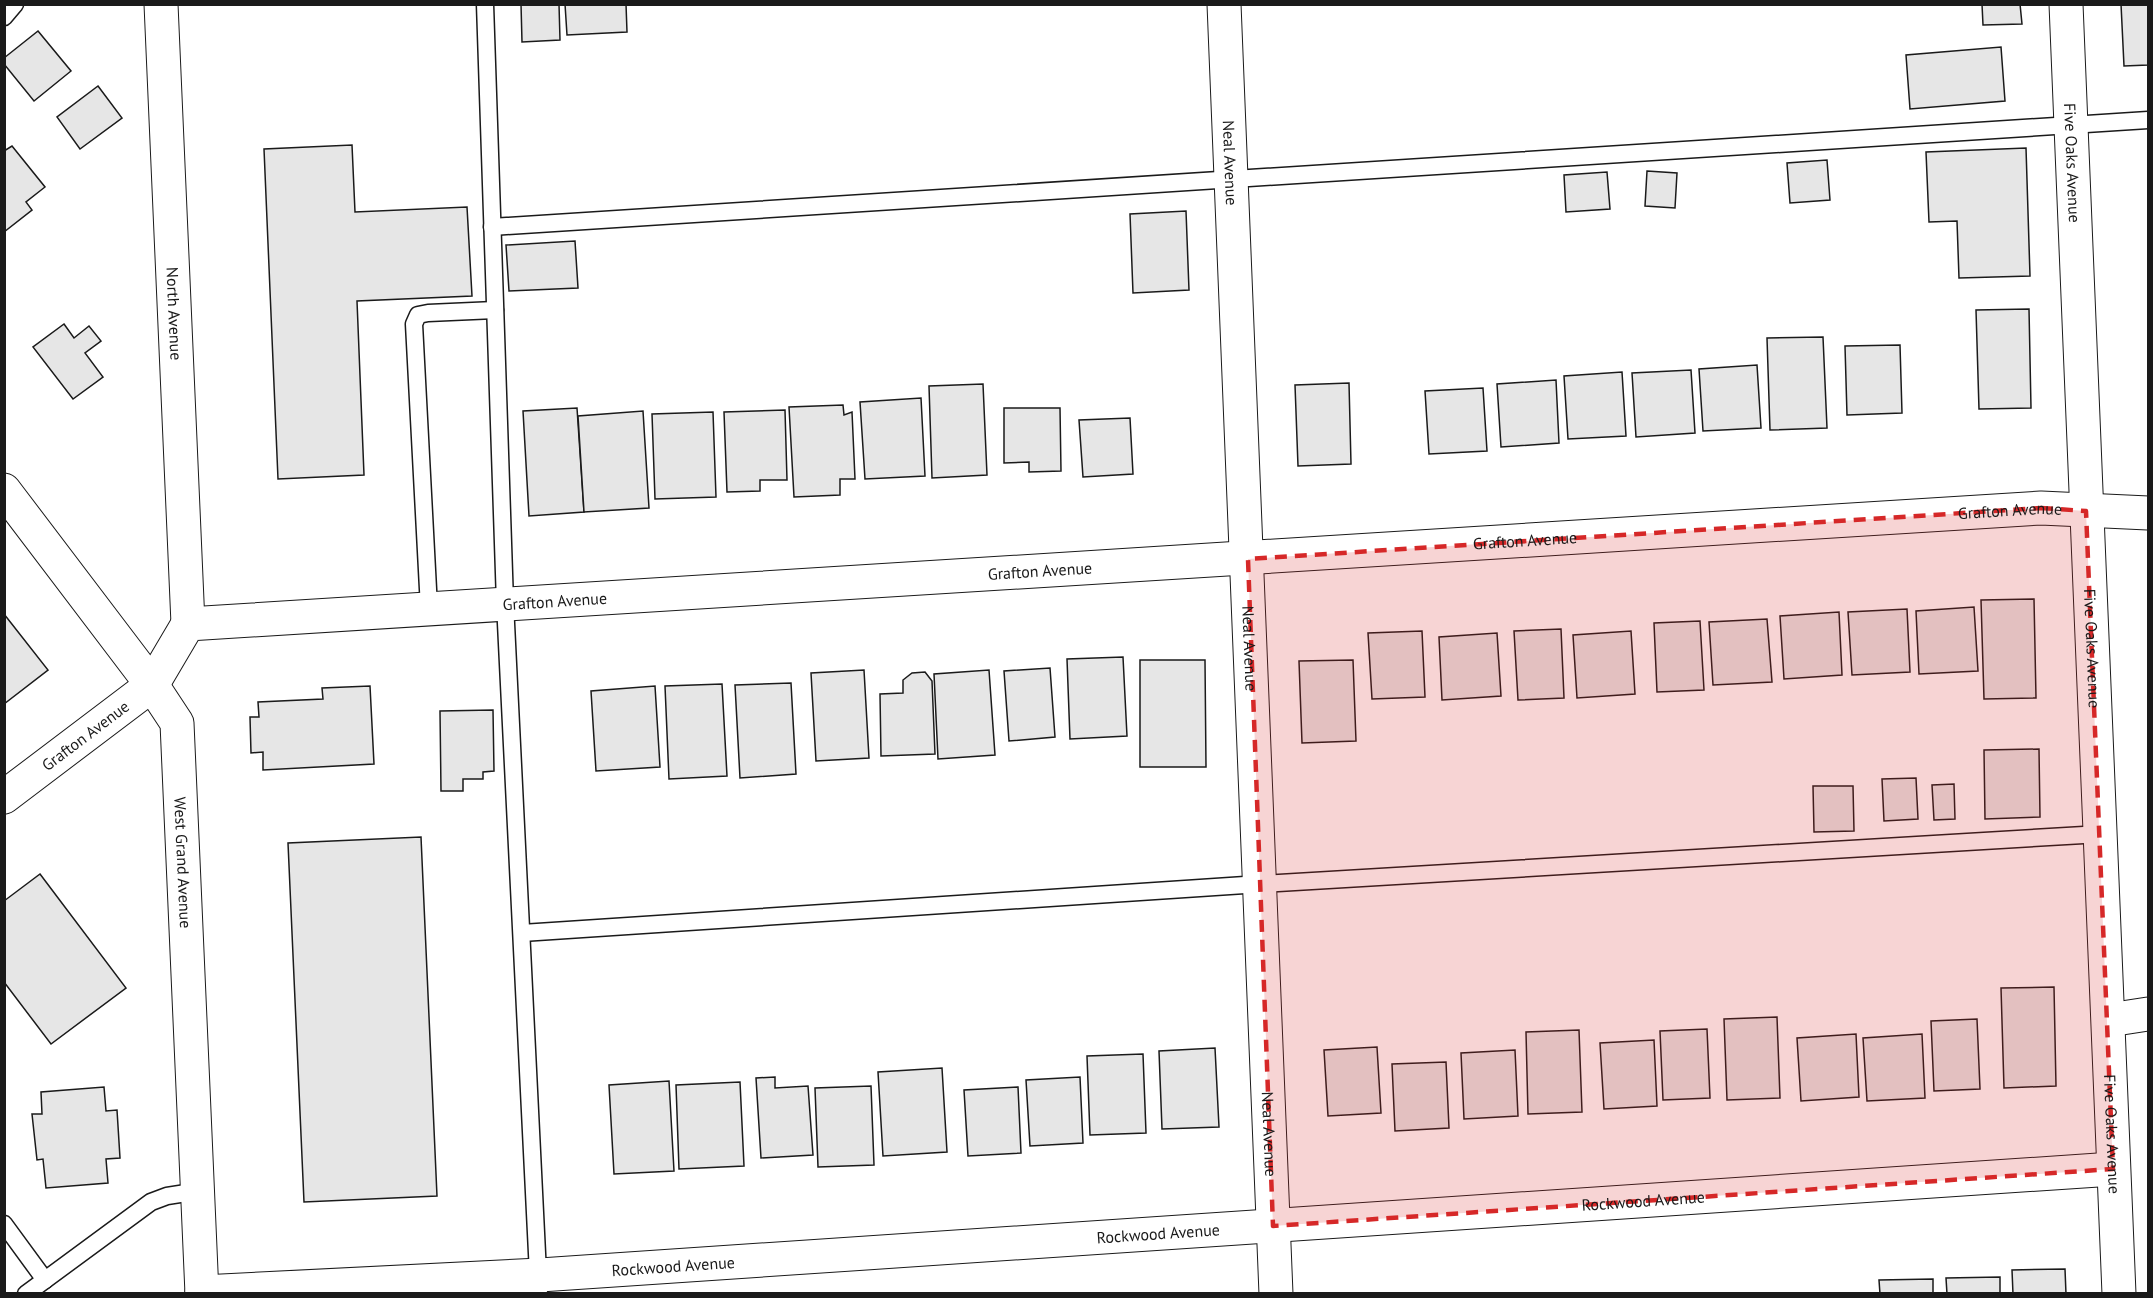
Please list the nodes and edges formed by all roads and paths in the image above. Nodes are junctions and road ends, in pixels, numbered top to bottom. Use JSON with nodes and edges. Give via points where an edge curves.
{"nodes":[{"id":1,"x":15,"y":4,"type":"edge"},
{"id":2,"x":161,"y":4,"type":"edge"},
{"id":3,"x":485,"y":4,"type":"edge"},
{"id":4,"x":1224,"y":4,"type":"edge"},
{"id":5,"x":2066,"y":4,"type":"edge"},
{"id":6,"x":4,"y":16,"type":"edge"},
{"id":7,"x":2148,"y":120,"type":"edge"},
{"id":8,"x":2071,"y":126,"type":"junction"},
{"id":9,"x":1232,"y":180,"type":"junction"},
{"id":10,"x":492,"y":227,"type":"junction"},
{"id":11,"x":495,"y":310,"type":"junction"},
{"id":12,"x":4,"y":490,"type":"edge"},
{"id":13,"x":2086,"y":511,"type":"junction"},
{"id":14,"x":2148,"y":513,"type":"edge"},
{"id":15,"x":1248,"y":559,"type":"junction"},
{"id":16,"x":505,"y":603,"type":"junction"},
{"id":17,"x":429,"y":608,"type":"junction"},
{"id":18,"x":188,"y":624,"type":"junction"},
{"id":19,"x":152,"y":685,"type":"junction"},
{"id":20,"x":4,"y":797,"type":"edge"},
{"id":21,"x":2101,"y":834,"type":"junction"},
{"id":22,"x":1260,"y":884,"type":"junction"},
{"id":23,"x":522,"y":933,"type":"junction"},
{"id":24,"x":2148,"y":1014,"type":"edge"},
{"id":25,"x":2109,"y":1020,"type":"junction"},
{"id":26,"x":2114,"y":1169,"type":"junction"},
{"id":27,"x":199,"y":1191,"type":"junction"},
{"id":28,"x":4,"y":1224,"type":"edge"},
{"id":29,"x":1273,"y":1226,"type":"junction"},
{"id":30,"x":45,"y":1280,"type":"junction"},
{"id":31,"x":539,"y":1284,"type":"edge"},
{"id":32,"x":26,"y":1293,"type":"edge"},
{"id":33,"x":202,"y":1293,"type":"edge"},
{"id":34,"x":1276,"y":1293,"type":"edge"},
{"id":35,"x":2119,"y":1293,"type":"edge"}],
"edges":[{"from":1,"to":6,"type":"lane"},
{"from":2,"to":18,"type":"street","name":"North Avenue"},
{"from":3,"to":10,"type":"lane"},
{"from":4,"to":9,"type":"street","name":"Neal Avenue"},
{"from":5,"to":8,"type":"street","name":"Five Oaks Avenue"},
{"from":7,"to":8,"type":"lane"},
{"from":8,"to":9,"type":"lane"},
{"from":8,"to":13,"type":"street","name":"Five Oaks Avenue"},
{"from":9,"to":10,"type":"lane"},
{"from":9,"to":15,"type":"street","name":"Neal Avenue"},
{"from":10,"to":11,"type":"lane"},
{"from":11,"to":16,"type":"lane"},
{"from":11,"to":17,"type":"lane","via":[[428,313],[418,315],[414,324]]},
{"from":12,"to":19,"type":"street","name":"West Grand Avenue"},
{"from":13,"to":14,"type":"street","name":"Grafton Avenue"},
{"from":13,"to":15,"type":"street","name":"Grafton Avenue","via":[[2041,507]]},
{"from":13,"to":21,"type":"street","name":"Five Oaks Avenue"},
{"from":15,"to":16,"type":"street","name":"Grafton Avenue"},
{"from":15,"to":22,"type":"street","name":"Neal Avenue"},
{"from":16,"to":17,"type":"street","name":"Grafton Avenue"},
{"from":16,"to":23,"type":"lane"},
{"from":17,"to":18,"type":"street","name":"Grafton Avenue"},
{"from":18,"to":19,"type":"street","name":"Grafton Avenue"},
{"from":19,"to":20,"type":"street","name":"Grafton Avenue"},
{"from":19,"to":27,"type":"street","name":"West Grand Avenue","via":[[177,723]]},
{"from":21,"to":22,"type":"lane"},
{"from":21,"to":25,"type":"street","name":"Five Oaks Avenue"},
{"from":22,"to":23,"type":"lane"},
{"from":22,"to":29,"type":"street","name":"Neal Avenue"},
{"from":23,"to":31,"type":"lane"},
{"from":24,"to":25,"type":"street"},
{"from":25,"to":26,"type":"street","name":"Five Oaks Avenue"},
{"from":26,"to":29,"type":"street","name":"Rockwood Avenue"},
{"from":26,"to":35,"type":"street","name":"Five Oaks Avenue"},
{"from":27,"to":30,"type":"lane","via":[[151,1202]]},
{"from":27,"to":33,"type":"street","name":"West Grand Avenue"},
{"from":28,"to":30,"type":"lane"},
{"from":29,"to":31,"type":"street","name":"Rockwood Avenue"},
{"from":29,"to":34,"type":"street","name":"Neal Avenue"},
{"from":30,"to":32,"type":"lane"},
{"from":31,"to":33,"type":"street","name":"Rockwood Avenue"}]}
